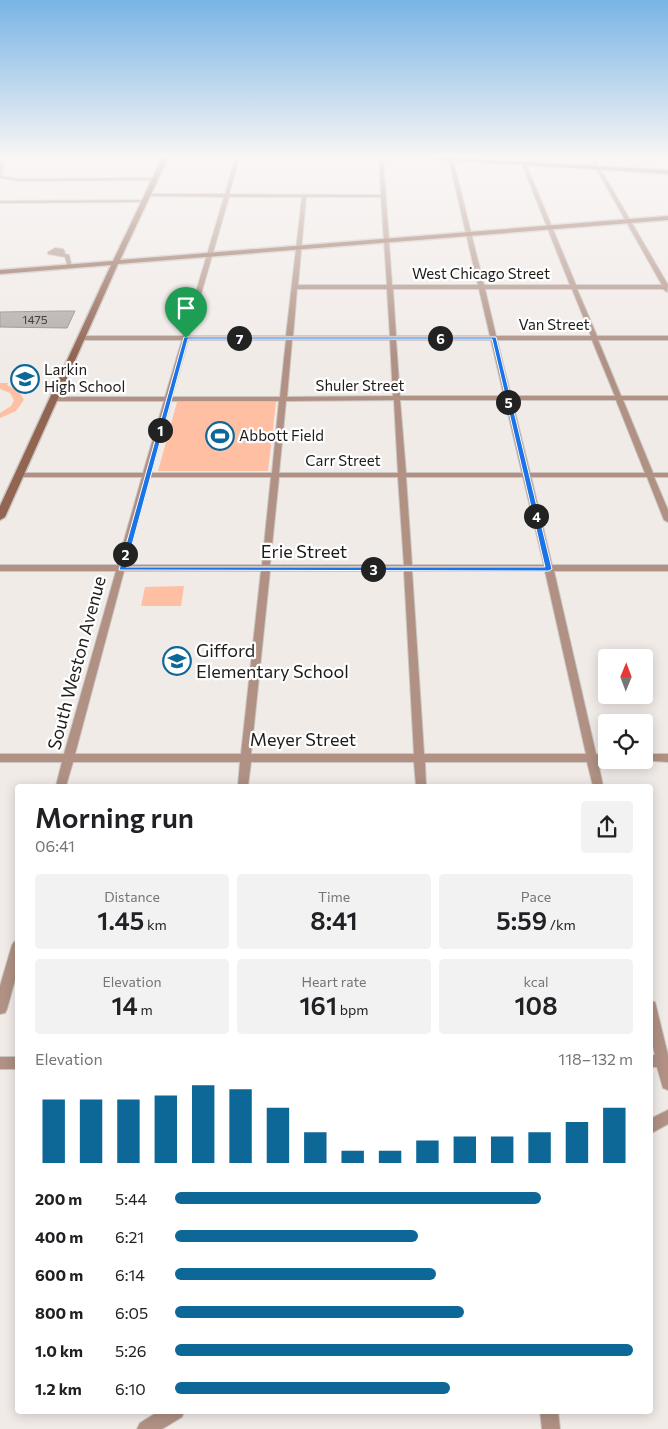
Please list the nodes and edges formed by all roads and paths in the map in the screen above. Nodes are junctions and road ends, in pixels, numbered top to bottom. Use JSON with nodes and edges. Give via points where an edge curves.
{"nodes":[{"id":1,"x":628,"y":222,"type":"edge"},
{"id":2,"x":135,"y":223,"type":"edge"},
{"id":3,"x":220,"y":223,"type":"edge"},
{"id":4,"x":301,"y":223,"type":"edge"},
{"id":5,"x":385,"y":223,"type":"edge"},
{"id":6,"x":466,"y":223,"type":"edge"},
{"id":7,"x":548,"y":223,"type":"edge"},
{"id":8,"x":619,"y":223,"type":"edge"},
{"id":9,"x":550,"y":228,"type":"junction"},
{"id":10,"x":469,"y":234,"type":"junction"},
{"id":11,"x":386,"y":241,"type":"junction"},
{"id":12,"x":299,"y":248,"type":"junction"},
{"id":13,"x":59,"y":254,"type":"dead end"},
{"id":14,"x":211,"y":255,"type":"junction"},
{"id":15,"x":116,"y":262,"type":"junction"},
{"id":16,"x":70,"y":266,"type":"junction"},
{"id":17,"x":0,"y":272,"type":"edge"},
{"id":18,"x":294,"y":287,"type":"junction"},
{"id":19,"x":389,"y":287,"type":"junction"},
{"id":20,"x":480,"y":287,"type":"junction"},
{"id":21,"x":573,"y":287,"type":"junction"},
{"id":22,"x":667,"y":288,"type":"edge"},
{"id":23,"x":80,"y":338,"type":"junction"},
{"id":24,"x":186,"y":338,"type":"junction"},
{"id":25,"x":289,"y":338,"type":"junction"},
{"id":26,"x":393,"y":338,"type":"junction"},
{"id":27,"x":494,"y":338,"type":"junction"},
{"id":28,"x":595,"y":338,"type":"junction"},
{"id":29,"x":668,"y":338,"type":"edge"},
{"id":30,"x":619,"y":398,"type":"junction"},
{"id":31,"x":668,"y":398,"type":"edge"},
{"id":32,"x":53,"y":399,"type":"junction"},
{"id":33,"x":397,"y":399,"type":"junction"},
{"id":34,"x":508,"y":399,"type":"junction"},
{"id":35,"x":168,"y":400,"type":"junction"},
{"id":36,"x":283,"y":400,"type":"junction"},
{"id":37,"x":19,"y":475,"type":"junction"},
{"id":38,"x":277,"y":475,"type":"junction"},
{"id":39,"x":401,"y":475,"type":"junction"},
{"id":40,"x":526,"y":475,"type":"junction"},
{"id":41,"x":650,"y":475,"type":"junction"},
{"id":42,"x":668,"y":475,"type":"edge"},
{"id":43,"x":147,"y":476,"type":"junction"},
{"id":44,"x":0,"y":518,"type":"edge"},
{"id":45,"x":668,"y":520,"type":"edge"},
{"id":46,"x":0,"y":568,"type":"edge"},
{"id":47,"x":408,"y":568,"type":"junction"},
{"id":48,"x":668,"y":568,"type":"edge"},
{"id":49,"x":122,"y":569,"type":"junction"},
{"id":50,"x":265,"y":569,"type":"junction"},
{"id":51,"x":549,"y":569,"type":"junction"},
{"id":52,"x":0,"y":758,"type":"edge"},
{"id":53,"x":69,"y":758,"type":"junction"},
{"id":54,"x":246,"y":758,"type":"junction"},
{"id":55,"x":419,"y":758,"type":"junction"},
{"id":56,"x":592,"y":758,"type":"junction"},
{"id":57,"x":598,"y":758,"type":"edge"},
{"id":58,"x":653,"y":758,"type":"edge"},
{"id":59,"x":668,"y":758,"type":"edge"},
{"id":60,"x":62,"y":784,"type":"edge"},
{"id":61,"x":243,"y":784,"type":"edge"},
{"id":62,"x":421,"y":784,"type":"edge"},
{"id":63,"x":598,"y":784,"type":"edge"},
{"id":64,"x":15,"y":956,"type":"edge"},
{"id":65,"x":0,"y":1009,"type":"edge"},
{"id":66,"x":653,"y":1022,"type":"edge"},
{"id":67,"x":660,"y":1061,"type":"edge"},
{"id":68,"x":0,"y":1063,"type":"edge"},
{"id":69,"x":15,"y":1063,"type":"edge"},
{"id":70,"x":668,"y":1084,"type":"edge"},
{"id":71,"x":668,"y":1116,"type":"edge"},
{"id":72,"x":653,"y":1125,"type":"edge"},
{"id":73,"x":171,"y":1414,"type":"edge"},
{"id":74,"x":549,"y":1414,"type":"edge"},
{"id":75,"x":146,"y":1429,"type":"edge"},
{"id":76,"x":551,"y":1429,"type":"edge"}],
"edges":[{"from":1,"to":22,"type":"street"},
{"from":2,"to":15,"type":"main road"},
{"from":3,"to":14,"type":"street","name":"South Weston Avenue"},
{"from":4,"to":12,"type":"street"},
{"from":5,"to":11,"type":"street"},
{"from":6,"to":10,"type":"street"},
{"from":7,"to":9,"type":"street"},
{"from":8,"to":9,"type":"main road"},
{"from":9,"to":10,"type":"main road"},
{"from":9,"to":21,"type":"street"},
{"from":10,"to":11,"type":"main road"},
{"from":10,"to":20,"type":"street"},
{"from":11,"to":12,"type":"main road"},
{"from":11,"to":19,"type":"street"},
{"from":12,"to":14,"type":"main road"},
{"from":12,"to":18,"type":"street"},
{"from":13,"to":16,"type":"street","via":[[67,256]]},
{"from":14,"to":15,"type":"main road"},
{"from":14,"to":24,"type":"street","name":"South Weston Avenue"},
{"from":15,"to":16,"type":"main road"},
{"from":15,"to":23,"type":"main road"},
{"from":16,"to":17,"type":"main road"},
{"from":18,"to":19,"type":"street","name":"West Chicago Street"},
{"from":18,"to":25,"type":"street"},
{"from":19,"to":20,"type":"street","name":"West Chicago Street"},
{"from":19,"to":26,"type":"street"},
{"from":20,"to":21,"type":"street","name":"West Chicago Street"},
{"from":20,"to":27,"type":"street"},
{"from":21,"to":22,"type":"street","name":"West Chicago Street"},
{"from":21,"to":28,"type":"street"},
{"from":23,"to":24,"type":"street","name":"Van Street"},
{"from":23,"to":32,"type":"main road"},
{"from":24,"to":25,"type":"street","name":"Van Street"},
{"from":24,"to":35,"type":"street","name":"South Weston Avenue"},
{"from":25,"to":26,"type":"street","name":"Van Street"},
{"from":25,"to":36,"type":"street"},
{"from":26,"to":27,"type":"street","name":"Van Street"},
{"from":26,"to":33,"type":"street"},
{"from":27,"to":28,"type":"street","name":"Van Street"},
{"from":27,"to":34,"type":"street"},
{"from":28,"to":29,"type":"street","name":"Van Street"},
{"from":28,"to":30,"type":"street"},
{"from":30,"to":31,"type":"street","name":"Shuler Street"},
{"from":30,"to":34,"type":"street","name":"Shuler Street"},
{"from":30,"to":41,"type":"street"},
{"from":32,"to":35,"type":"street","name":"Shuler Street"},
{"from":32,"to":37,"type":"main road"},
{"from":33,"to":34,"type":"street","name":"Shuler Street"},
{"from":33,"to":36,"type":"street","name":"Shuler Street"},
{"from":33,"to":39,"type":"street"},
{"from":34,"to":40,"type":"street"},
{"from":35,"to":36,"type":"street","name":"Shuler Street"},
{"from":35,"to":43,"type":"street","name":"South Weston Avenue"},
{"from":36,"to":38,"type":"street"},
{"from":37,"to":43,"type":"street","name":"Carr Street"},
{"from":37,"to":44,"type":"main road"},
{"from":38,"to":39,"type":"street","name":"Carr Street"},
{"from":38,"to":43,"type":"street","name":"Carr Street"},
{"from":38,"to":50,"type":"street"},
{"from":39,"to":40,"type":"street","name":"Carr Street"},
{"from":39,"to":47,"type":"street"},
{"from":40,"to":41,"type":"street","name":"Carr Street"},
{"from":40,"to":51,"type":"street"},
{"from":41,"to":42,"type":"street","name":"Carr Street"},
{"from":41,"to":45,"type":"street"},
{"from":43,"to":49,"type":"street","name":"South Weston Avenue"},
{"from":46,"to":49,"type":"street","name":"Erie Street"},
{"from":47,"to":50,"type":"street","name":"Erie Street"},
{"from":47,"to":51,"type":"street","name":"Erie Street"},
{"from":47,"to":55,"type":"street"},
{"from":48,"to":51,"type":"street","name":"Erie Street"},
{"from":49,"to":50,"type":"street","name":"Erie Street"},
{"from":49,"to":53,"type":"street","name":"South Weston Avenue"},
{"from":50,"to":54,"type":"street"},
{"from":51,"to":56,"type":"street"},
{"from":52,"to":53,"type":"street","name":"Meyer Street"},
{"from":53,"to":54,"type":"street","name":"Meyer Street"},
{"from":53,"to":60,"type":"street","name":"South Weston Avenue"},
{"from":54,"to":55,"type":"street","name":"Meyer Street"},
{"from":54,"to":61,"type":"street"},
{"from":55,"to":56,"type":"street","name":"Meyer Street"},
{"from":55,"to":62,"type":"street"},
{"from":56,"to":57,"type":"street","name":"Meyer Street"},
{"from":56,"to":63,"type":"street"},
{"from":58,"to":59,"type":"street"},
{"from":64,"to":65,"type":"street"},
{"from":66,"to":67,"type":"street"},
{"from":67,"to":70,"type":"street"},
{"from":68,"to":69,"type":"street"},
{"from":71,"to":72,"type":"street"},
{"from":73,"to":75,"type":"street"},
{"from":74,"to":76,"type":"street"}]}
